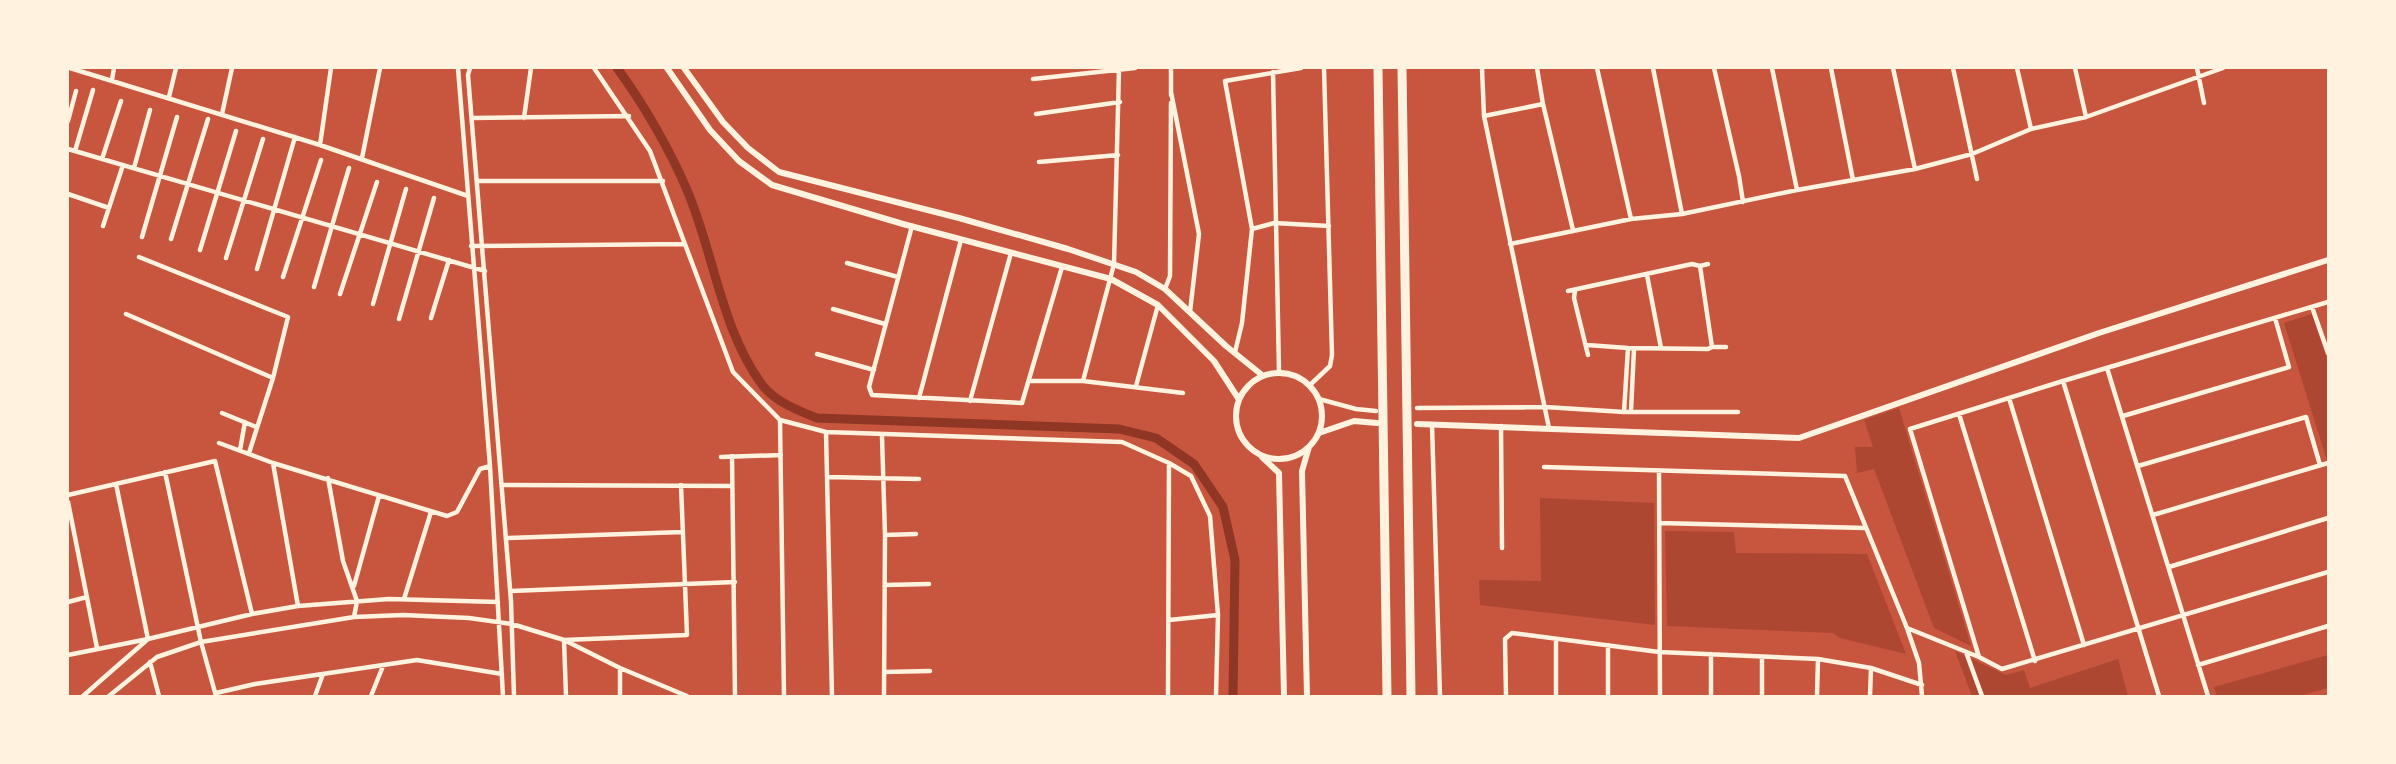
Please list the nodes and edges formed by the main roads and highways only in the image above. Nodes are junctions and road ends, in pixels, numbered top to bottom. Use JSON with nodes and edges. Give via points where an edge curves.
{"nodes":[{"id":1,"x":1378,"y":68,"type":"edge"},
{"id":2,"x":1402,"y":68,"type":"edge"},
{"id":3,"x":1387,"y":696,"type":"edge"},
{"id":4,"x":1411,"y":696,"type":"edge"}],
"edges":[{"from":1,"to":3,"type":"highway"},
{"from":2,"to":4,"type":"highway"}]}
